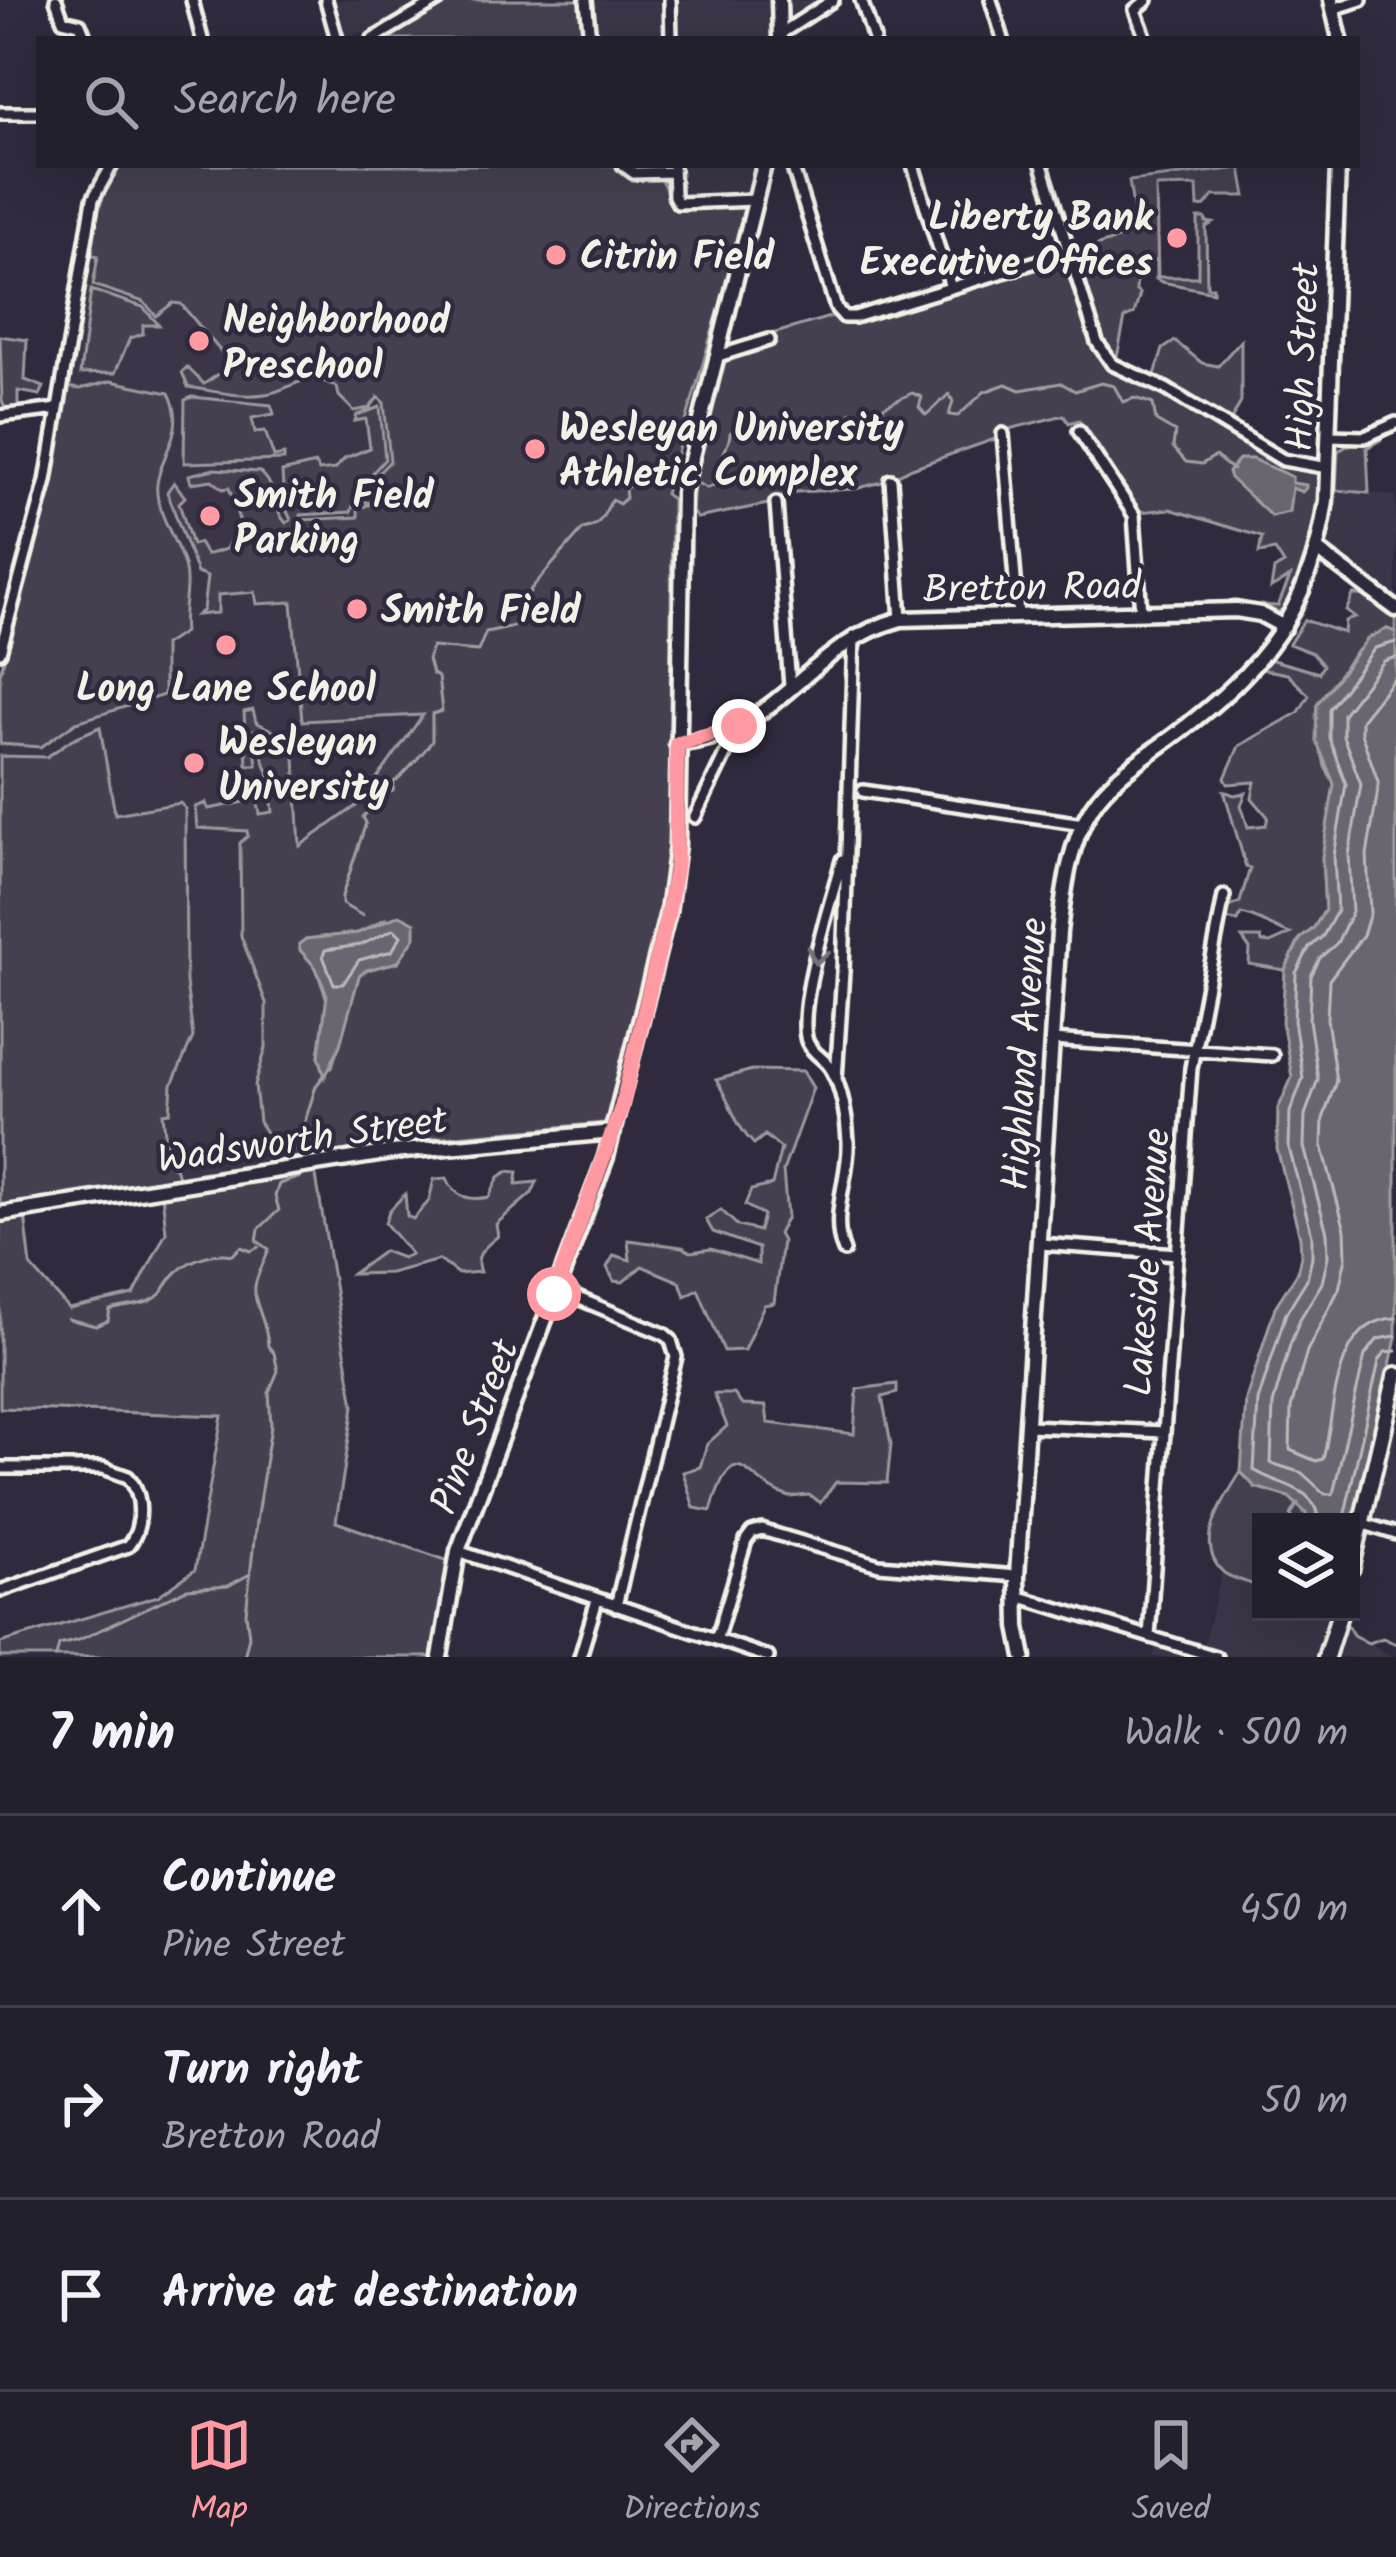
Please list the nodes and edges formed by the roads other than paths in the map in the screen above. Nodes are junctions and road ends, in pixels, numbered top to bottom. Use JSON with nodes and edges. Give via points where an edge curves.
{"nodes":[{"id":1,"x":56,"y":0,"type":"edge"},
{"id":2,"x":192,"y":0,"type":"edge"},
{"id":3,"x":326,"y":0,"type":"edge"},
{"id":4,"x":439,"y":0,"type":"edge"},
{"id":5,"x":586,"y":0,"type":"edge"},
{"id":6,"x":670,"y":0,"type":"edge"},
{"id":7,"x":779,"y":0,"type":"edge"},
{"id":8,"x":832,"y":0,"type":"edge"},
{"id":9,"x":861,"y":0,"type":"edge"},
{"id":10,"x":991,"y":0,"type":"edge"},
{"id":11,"x":1361,"y":0,"type":"edge"},
{"id":12,"x":1142,"y":3,"type":"edge"},
{"id":13,"x":1332,"y":5,"type":"edge"},
{"id":14,"x":85,"y":36,"type":"edge"},
{"id":15,"x":201,"y":36,"type":"edge"},
{"id":16,"x":336,"y":36,"type":"edge"},
{"id":17,"x":378,"y":36,"type":"edge"},
{"id":18,"x":590,"y":36,"type":"edge"},
{"id":19,"x":671,"y":36,"type":"edge"},
{"id":20,"x":780,"y":36,"type":"edge"},
{"id":21,"x":873,"y":36,"type":"edge"},
{"id":22,"x":1002,"y":36,"type":"edge"},
{"id":23,"x":1145,"y":36,"type":"edge"},
{"id":24,"x":1339,"y":36,"type":"edge"},
{"id":25,"x":36,"y":112,"type":"edge"},
{"id":26,"x":0,"y":113,"type":"edge"},
{"id":27,"x":110,"y":168,"type":"edge"},
{"id":28,"x":627,"y":168,"type":"edge"},
{"id":29,"x":673,"y":168,"type":"edge"},
{"id":30,"x":763,"y":168,"type":"edge"},
{"id":31,"x":794,"y":168,"type":"edge"},
{"id":32,"x":914,"y":168,"type":"edge"},
{"id":33,"x":1043,"y":168,"type":"edge"},
{"id":34,"x":1338,"y":168,"type":"edge"},
{"id":35,"x":755,"y":200,"type":"junction"},
{"id":36,"x":1069,"y":252,"type":"junction"},
{"id":37,"x":951,"y":288,"type":"junction"},
{"id":38,"x":769,"y":340,"type":"dead end"},
{"id":39,"x":715,"y":357,"type":"junction"},
{"id":40,"x":58,"y":410,"type":"junction"},
{"id":41,"x":0,"y":416,"type":"edge"},
{"id":42,"x":1396,"y":423,"type":"edge"},
{"id":43,"x":1079,"y":431,"type":"dead end"},
{"id":44,"x":1003,"y":434,"type":"dead end"},
{"id":45,"x":1328,"y":436,"type":"junction"},
{"id":46,"x":1328,"y":468,"type":"junction"},
{"id":47,"x":891,"y":480,"type":"dead end"},
{"id":48,"x":776,"y":503,"type":"dead end"},
{"id":49,"x":1316,"y":550,"type":"junction"},
{"id":50,"x":1396,"y":609,"type":"edge"},
{"id":51,"x":1141,"y":614,"type":"junction"},
{"id":52,"x":1018,"y":615,"type":"junction"},
{"id":53,"x":901,"y":619,"type":"junction"},
{"id":54,"x":1284,"y":627,"type":"junction"},
{"id":55,"x":854,"y":636,"type":"junction"},
{"id":56,"x":0,"y":652,"type":"edge"},
{"id":57,"x":790,"y":686,"type":"junction"},
{"id":58,"x":739,"y":726,"type":"junction"},
{"id":59,"x":677,"y":744,"type":"junction"},
{"id":60,"x":863,"y":790,"type":"dead end"},
{"id":61,"x":695,"y":817,"type":"dead end"},
{"id":62,"x":1083,"y":824,"type":"junction"},
{"id":63,"x":846,"y":842,"type":"junction"},
{"id":64,"x":1224,"y":896,"type":"dead end"},
{"id":65,"x":1052,"y":1040,"type":"junction"},
{"id":66,"x":1193,"y":1050,"type":"junction"},
{"id":67,"x":1272,"y":1055,"type":"dead end"},
{"id":68,"x":836,"y":1079,"type":"junction"},
{"id":69,"x":613,"y":1132,"type":"junction"},
{"id":70,"x":0,"y":1214,"type":"edge"},
{"id":71,"x":1040,"y":1244,"type":"junction"},
{"id":72,"x":844,"y":1250,"type":"dead end"},
{"id":73,"x":1177,"y":1254,"type":"junction"},
{"id":74,"x":556,"y":1289,"type":"junction"},
{"id":75,"x":1396,"y":1375,"type":"edge"},
{"id":76,"x":1028,"y":1426,"type":"junction"},
{"id":77,"x":1164,"y":1432,"type":"junction"},
{"id":78,"x":0,"y":1468,"type":"edge"},
{"id":79,"x":1361,"y":1523,"type":"junction"},
{"id":80,"x":1360,"y":1528,"type":"edge"},
{"id":81,"x":1396,"y":1534,"type":"edge"},
{"id":82,"x":458,"y":1551,"type":"junction"},
{"id":83,"x":1017,"y":1576,"type":"junction"},
{"id":84,"x":0,"y":1591,"type":"edge"},
{"id":85,"x":1017,"y":1596,"type":"junction"},
{"id":86,"x":598,"y":1600,"type":"junction"},
{"id":87,"x":616,"y":1606,"type":"junction"},
{"id":88,"x":1338,"y":1621,"type":"edge"},
{"id":89,"x":1149,"y":1636,"type":"junction"},
{"id":90,"x":717,"y":1637,"type":"junction"},
{"id":91,"x":440,"y":1657,"type":"edge"},
{"id":92,"x":580,"y":1657,"type":"edge"},
{"id":93,"x":768,"y":1657,"type":"edge"},
{"id":94,"x":1024,"y":1657,"type":"edge"},
{"id":95,"x":1216,"y":1657,"type":"edge"},
{"id":96,"x":1326,"y":1657,"type":"edge"}],
"edges":[{"from":1,"to":14,"type":"street","via":[[63,20],[80,24]]},
{"from":2,"to":15,"type":"street"},
{"from":3,"to":16,"type":"street"},
{"from":4,"to":17,"type":"street"},
{"from":5,"to":18,"type":"street"},
{"from":6,"to":19,"type":"street"},
{"from":7,"to":20,"type":"street"},
{"from":8,"to":20,"type":"street"},
{"from":9,"to":21,"type":"street"},
{"from":10,"to":22,"type":"street"},
{"from":11,"to":13,"type":"street"},
{"from":12,"to":23,"type":"street","via":[[1135,14]]},
{"from":13,"to":24,"type":"street"},
{"from":25,"to":26,"type":"street"},
{"from":27,"to":40,"type":"street","via":[[90,212]]},
{"from":28,"to":29,"type":"street"},
{"from":29,"to":35,"type":"street","via":[[678,203]]},
{"from":30,"to":35,"type":"street","name":"Pine Street"},
{"from":31,"to":37,"type":"street","via":[[844,317]]},
{"from":32,"to":37,"type":"street"},
{"from":33,"to":36,"type":"street"},
{"from":34,"to":45,"type":"street","name":"High Street"},
{"from":35,"to":39,"type":"street","name":"Pine Street"},
{"from":36,"to":37,"type":"street"},
{"from":36,"to":46,"type":"street","via":[[1096,342],[1112,364],[1283,460]]},
{"from":38,"to":39,"type":"street"},
{"from":39,"to":59,"type":"street","name":"Pine Street","via":[[683,493]]},
{"from":40,"to":41,"type":"street"},
{"from":40,"to":56,"type":"street"},
{"from":42,"to":45,"type":"street","via":[[1365,437]]},
{"from":43,"to":51,"type":"street","via":[[1134,515]]},
{"from":44,"to":52,"type":"street"},
{"from":45,"to":46,"type":"street","name":"High Street"},
{"from":46,"to":49,"type":"street","name":"High Street"},
{"from":47,"to":53,"type":"street"},
{"from":48,"to":57,"type":"street"},
{"from":49,"to":50,"type":"street"},
{"from":49,"to":54,"type":"street","name":"Highland Avenue"},
{"from":51,"to":52,"type":"street","name":"Bretton Road"},
{"from":51,"to":54,"type":"street","name":"Bretton Road","via":[[1248,611]]},
{"from":52,"to":53,"type":"street","name":"Bretton Road"},
{"from":53,"to":55,"type":"street","name":"Bretton Road"},
{"from":54,"to":62,"type":"street","name":"Highland Avenue","via":[[1232,692],[1114,782]]},
{"from":55,"to":57,"type":"street","name":"Bretton Road"},
{"from":55,"to":63,"type":"street"},
{"from":57,"to":58,"type":"street","name":"Bretton Road"},
{"from":58,"to":59,"type":"street","name":"Bretton Road"},
{"from":58,"to":61,"type":"street","name":"Bretton Road"},
{"from":59,"to":69,"type":"street","name":"Pine Street","via":[[673,888]]},
{"from":60,"to":62,"type":"street"},
{"from":62,"to":65,"type":"street","name":"Highland Avenue","via":[[1062,906]]},
{"from":63,"to":68,"type":"street"},
{"from":63,"to":68,"type":"street","one_way":true,"via":[[806,1030]]},
{"from":64,"to":66,"type":"street","name":"Lakeside Avenue"},
{"from":65,"to":66,"type":"street"},
{"from":65,"to":71,"type":"street","name":"Highland Avenue"},
{"from":66,"to":67,"type":"street"},
{"from":66,"to":73,"type":"street","name":"Lakeside Avenue"},
{"from":68,"to":72,"type":"street","via":[[847,1127],[838,1223]]},
{"from":69,"to":70,"type":"street","name":"Wadsworth Street","via":[[392,1152]]},
{"from":69,"to":74,"type":"street","name":"Pine Street"},
{"from":71,"to":73,"type":"street"},
{"from":71,"to":76,"type":"street","name":"Highland Avenue"},
{"from":73,"to":77,"type":"street","name":"Lakeside Avenue"},
{"from":74,"to":82,"type":"street","name":"Pine Street"},
{"from":74,"to":87,"type":"street","via":[[664,1334],[674,1348]]},
{"from":75,"to":79,"type":"main road"},
{"from":76,"to":77,"type":"street"},
{"from":76,"to":83,"type":"street","name":"Highland Avenue"},
{"from":77,"to":89,"type":"street","name":"Lakeside Avenue"},
{"from":78,"to":84,"type":"street","via":[[103,1468],[128,1477],[138,1495],[138,1529],[128,1546]]},
{"from":79,"to":80,"type":"main road"},
{"from":79,"to":81,"type":"street"},
{"from":82,"to":86,"type":"street"},
{"from":82,"to":91,"type":"street","name":"Pine Street"},
{"from":83,"to":85,"type":"street","name":"Highland Avenue"},
{"from":83,"to":90,"type":"street","via":[[879,1565],[762,1530],[746,1541]]},
{"from":85,"to":89,"type":"street"},
{"from":85,"to":94,"type":"street","name":"Highland Avenue"},
{"from":86,"to":87,"type":"street"},
{"from":86,"to":92,"type":"street"},
{"from":87,"to":90,"type":"street"},
{"from":88,"to":96,"type":"main road"},
{"from":89,"to":95,"type":"street"},
{"from":90,"to":93,"type":"street"}]}
